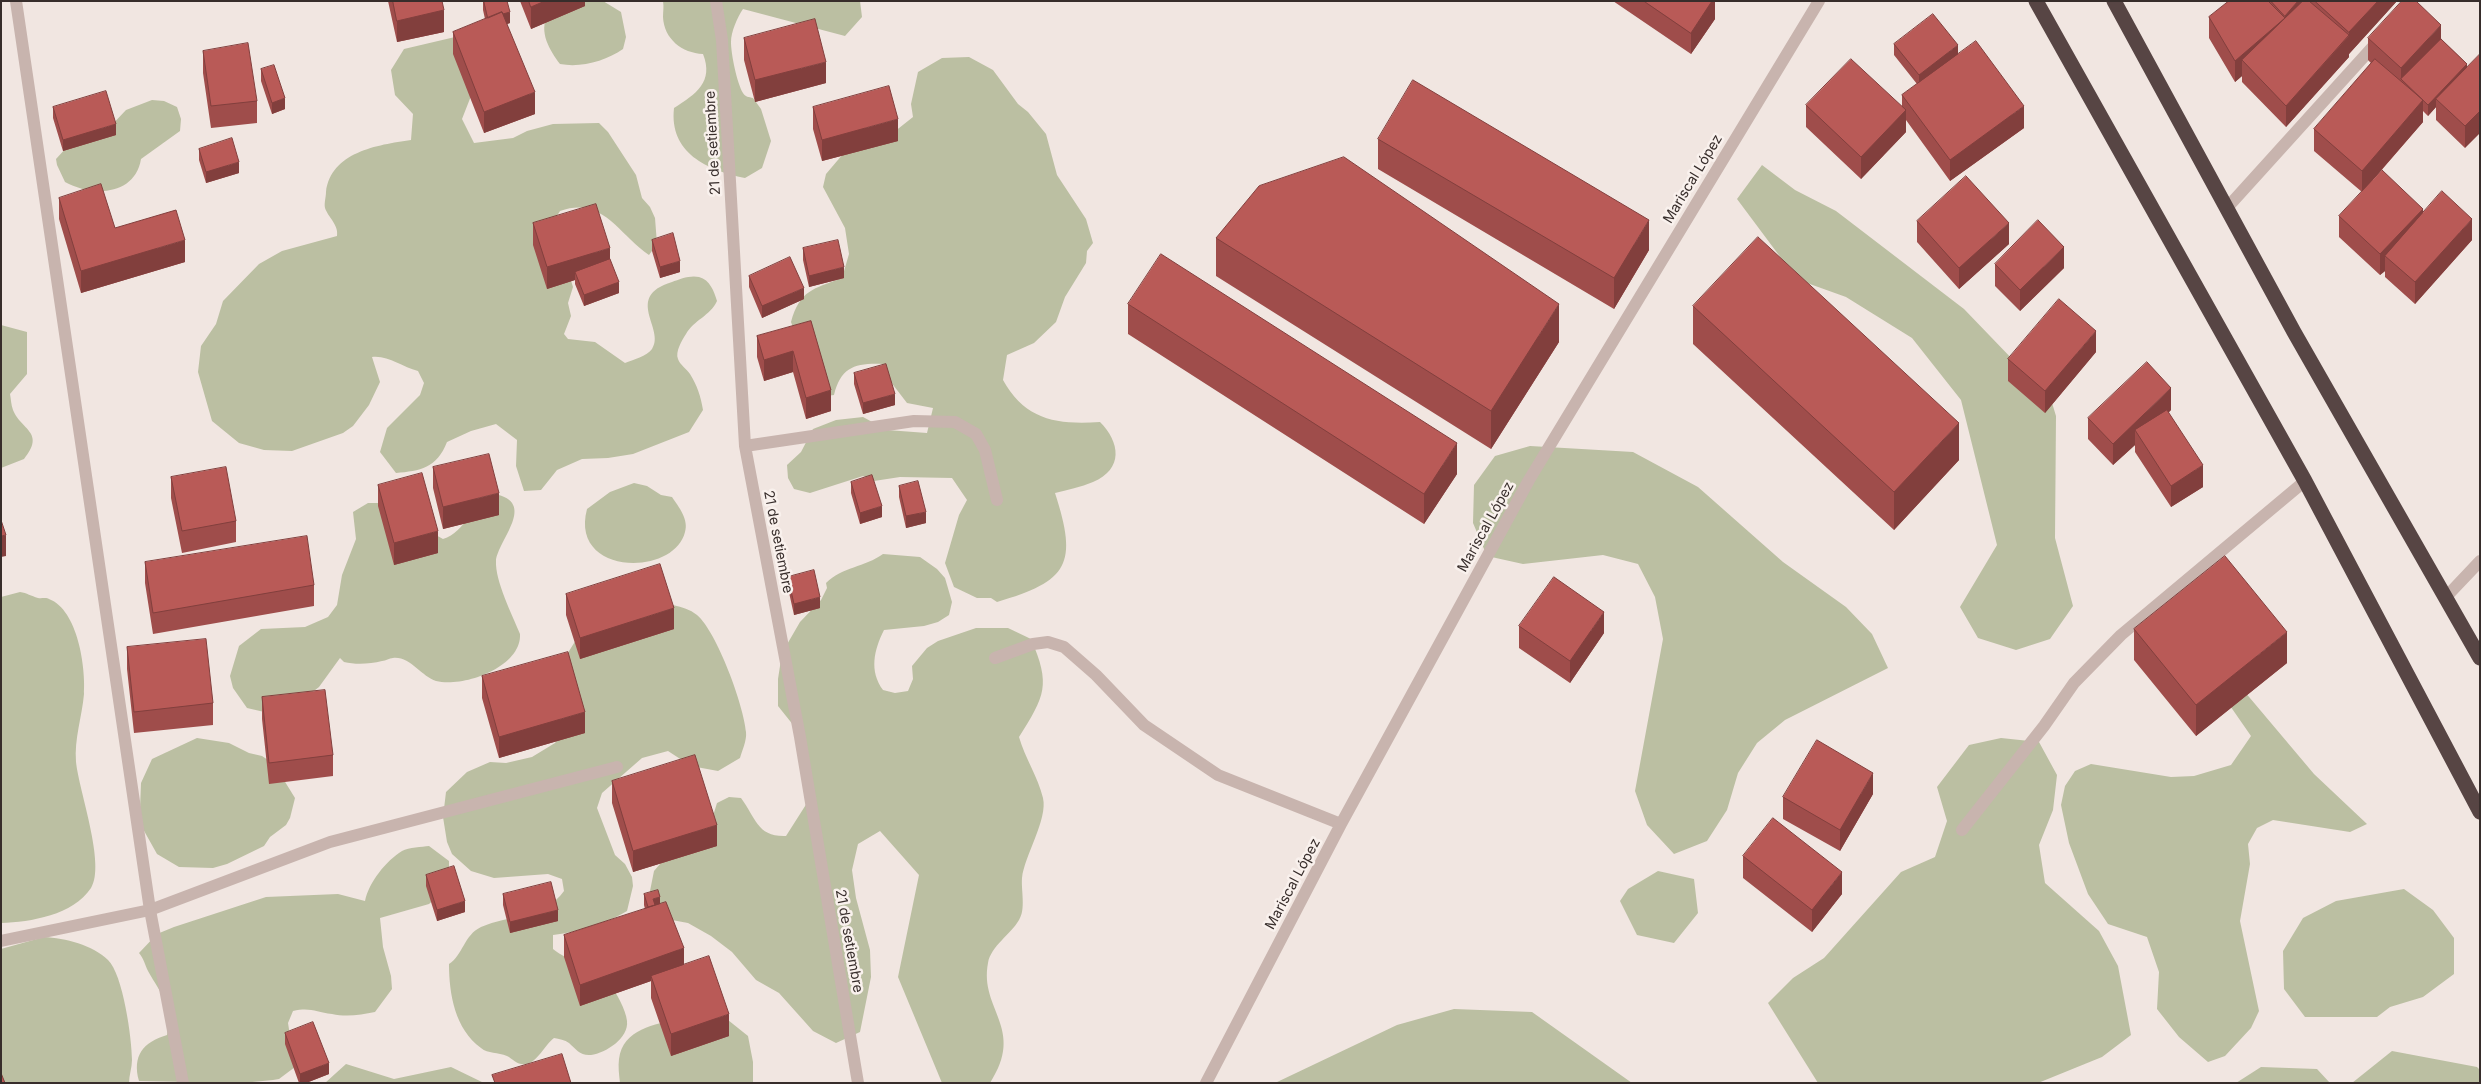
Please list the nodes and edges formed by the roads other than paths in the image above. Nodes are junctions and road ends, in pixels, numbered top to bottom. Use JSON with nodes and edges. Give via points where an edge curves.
{"nodes":[{"id":1,"x":16,"y":1,"type":"edge"},
{"id":2,"x":716,"y":1,"type":"edge"},
{"id":3,"x":1819,"y":1,"type":"edge"},
{"id":4,"x":2036,"y":1,"type":"edge"},
{"id":5,"x":2114,"y":1,"type":"edge"},
{"id":6,"x":2389,"y":30,"type":"edge"},
{"id":7,"x":2226,"y":209,"type":"junction"},
{"id":8,"x":745,"y":446,"type":"junction"},
{"id":9,"x":2305,"y":482,"type":"junction"},
{"id":10,"x":997,"y":500,"type":"dead end"},
{"id":11,"x":2480,"y":561,"type":"edge"},
{"id":12,"x":2446,"y":597,"type":"junction"},
{"id":13,"x":995,"y":658,"type":"dead end"},
{"id":14,"x":2480,"y":658,"type":"edge"},
{"id":15,"x":617,"y":767,"type":"dead end"},
{"id":16,"x":2480,"y":812,"type":"edge"},
{"id":17,"x":1342,"y":824,"type":"junction"},
{"id":18,"x":1962,"y":830,"type":"dead end"},
{"id":19,"x":150,"y":910,"type":"junction"},
{"id":20,"x":1,"y":940,"type":"edge"},
{"id":21,"x":183,"y":1083,"type":"edge"},
{"id":22,"x":858,"y":1083,"type":"edge"},
{"id":23,"x":1206,"y":1083,"type":"edge"}],
"edges":[{"from":1,"to":19,"type":"street"},
{"from":2,"to":8,"type":"street","name":"21 de setiembre","via":[[722,40]]},
{"from":3,"to":17,"type":"street","name":"Mariscal López","via":[[1529,480]]},
{"from":4,"to":9,"type":"highway"},
{"from":5,"to":7,"type":"highway"},
{"from":6,"to":7,"type":"street"},
{"from":7,"to":12,"type":"highway"},
{"from":8,"to":10,"type":"street","via":[[914,420],[955,422],[976,434],[985,450]]},
{"from":8,"to":22,"type":"street","name":"21 de setiembre","via":[[800,738]]},
{"from":9,"to":16,"type":"highway"},
{"from":9,"to":18,"type":"street","via":[[2121,635],[2074,682],[2044,726]]},
{"from":11,"to":12,"type":"street"},
{"from":12,"to":14,"type":"highway"},
{"from":13,"to":17,"type":"street","via":[[1033,644],[1048,642],[1064,647],[1144,725],[1218,775]]},
{"from":15,"to":19,"type":"street","via":[[330,842]]},
{"from":17,"to":23,"type":"street","name":"Mariscal López"},
{"from":19,"to":20,"type":"street"},
{"from":19,"to":21,"type":"street"}]}
